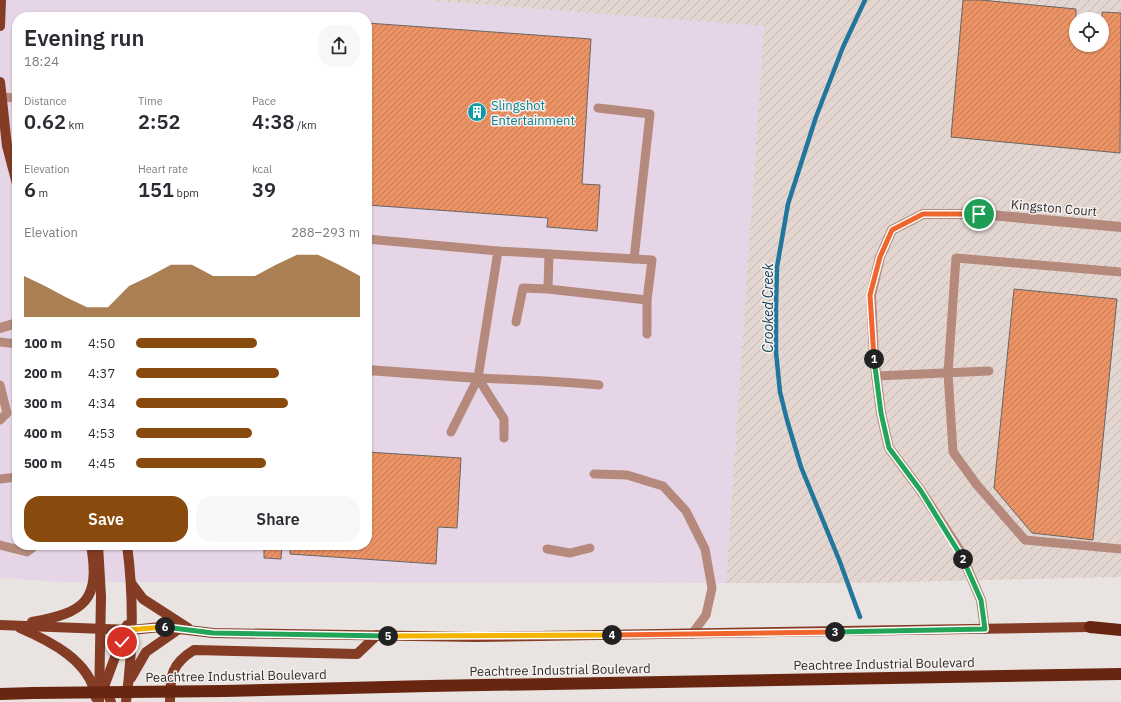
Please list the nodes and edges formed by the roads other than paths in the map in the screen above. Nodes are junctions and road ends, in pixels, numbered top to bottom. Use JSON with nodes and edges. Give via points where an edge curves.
{"nodes":[{"id":1,"x":2,"y":0,"type":"edge"},
{"id":2,"x":0,"y":26,"type":"edge"},
{"id":3,"x":0,"y":82,"type":"edge"},
{"id":4,"x":0,"y":97,"type":"edge"},
{"id":5,"x":12,"y":98,"type":"edge"},
{"id":6,"x":598,"y":108,"type":"dead end"},
{"id":7,"x":12,"y":165,"type":"edge"},
{"id":8,"x":1121,"y":227,"type":"edge"},
{"id":9,"x":372,"y":239,"type":"edge"},
{"id":10,"x":498,"y":251,"type":"junction"},
{"id":11,"x":549,"y":254,"type":"junction"},
{"id":12,"x":634,"y":259,"type":"junction"},
{"id":13,"x":1121,"y":272,"type":"edge"},
{"id":14,"x":548,"y":289,"type":"junction"},
{"id":15,"x":647,"y":300,"type":"junction"},
{"id":16,"x":516,"y":322,"type":"dead end"},
{"id":17,"x":12,"y":324,"type":"edge"},
{"id":18,"x":0,"y":328,"type":"edge"},
{"id":19,"x":647,"y":334,"type":"dead end"},
{"id":20,"x":0,"y":342,"type":"edge"},
{"id":21,"x":12,"y":343,"type":"edge"},
{"id":22,"x":372,"y":370,"type":"edge"},
{"id":23,"x":989,"y":371,"type":"dead end"},
{"id":24,"x":948,"y":373,"type":"junction"},
{"id":25,"x":876,"y":376,"type":"junction"},
{"id":26,"x":478,"y":378,"type":"junction"},
{"id":27,"x":600,"y":384,"type":"dead end"},
{"id":28,"x":0,"y":385,"type":"edge"},
{"id":29,"x":0,"y":420,"type":"edge"},
{"id":30,"x":451,"y":432,"type":"dead end"},
{"id":31,"x":504,"y":438,"type":"dead end"},
{"id":32,"x":594,"y":474,"type":"dead end"},
{"id":33,"x":12,"y":477,"type":"edge"},
{"id":34,"x":0,"y":478,"type":"edge"},
{"id":35,"x":0,"y":545,"type":"edge"},
{"id":36,"x":12,"y":548,"type":"edge"},
{"id":37,"x":590,"y":548,"type":"dead end"},
{"id":38,"x":547,"y":549,"type":"dead end"},
{"id":39,"x":1121,"y":549,"type":"edge"},
{"id":40,"x":19,"y":550,"type":"edge"},
{"id":41,"x":30,"y":550,"type":"edge"},
{"id":42,"x":92,"y":550,"type":"edge"},
{"id":43,"x":99,"y":550,"type":"edge"},
{"id":44,"x":128,"y":550,"type":"edge"},
{"id":45,"x":131,"y":584,"type":"junction"},
{"id":46,"x":0,"y":625,"type":"edge"},
{"id":47,"x":15,"y":625,"type":"junction"},
{"id":48,"x":1090,"y":627,"type":"joint"},
{"id":49,"x":101,"y":629,"type":"junction"},
{"id":50,"x":179,"y":629,"type":"junction"},
{"id":51,"x":985,"y":629,"type":"junction"},
{"id":52,"x":129,"y":630,"type":"junction"},
{"id":53,"x":1121,"y":630,"type":"edge"},
{"id":54,"x":195,"y":632,"type":"junction"},
{"id":55,"x":692,"y":634,"type":"junction"},
{"id":56,"x":377,"y":636,"type":"junction"},
{"id":57,"x":100,"y":670,"type":"junction"},
{"id":58,"x":1121,"y":674,"type":"edge"},
{"id":59,"x":129,"y":682,"type":"junction"},
{"id":60,"x":105,"y":685,"type":"junction"},
{"id":61,"x":0,"y":694,"type":"edge"},
{"id":62,"x":96,"y":702,"type":"edge"},
{"id":63,"x":99,"y":702,"type":"edge"},
{"id":64,"x":111,"y":702,"type":"edge"},
{"id":65,"x":121,"y":702,"type":"edge"},
{"id":66,"x":126,"y":702,"type":"edge"},
{"id":67,"x":170,"y":702,"type":"edge"}],
"edges":[{"from":1,"to":2,"type":"main road"},
{"from":3,"to":4,"type":"main road"},
{"from":4,"to":5,"type":"lane"},
{"from":4,"to":7,"type":"main road"},
{"from":6,"to":12,"type":"lane","via":[[650,114]]},
{"from":8,"to":25,"type":"street","name":"Kingston Court","via":[[979,214],[923,214],[892,230],[880,257],[870,295]]},
{"from":9,"to":10,"type":"lane"},
{"from":10,"to":11,"type":"lane"},
{"from":10,"to":26,"type":"lane"},
{"from":11,"to":12,"type":"lane"},
{"from":11,"to":14,"type":"lane"},
{"from":12,"to":15,"type":"lane","via":[[652,260]]},
{"from":13,"to":24,"type":"lane","via":[[956,258]]},
{"from":14,"to":15,"type":"lane"},
{"from":14,"to":16,"type":"lane","via":[[523,288]]},
{"from":15,"to":19,"type":"lane"},
{"from":17,"to":18,"type":"street"},
{"from":20,"to":21,"type":"lane"},
{"from":22,"to":26,"type":"street"},
{"from":23,"to":24,"type":"lane"},
{"from":24,"to":25,"type":"lane"},
{"from":24,"to":39,"type":"lane","via":[[953,452],[1025,540]]},
{"from":25,"to":51,"type":"street","name":"Kingston Court","via":[[889,448],[960,551],[981,600]]},
{"from":26,"to":27,"type":"lane"},
{"from":26,"to":30,"type":"lane"},
{"from":26,"to":31,"type":"lane","via":[[504,419]]},
{"from":28,"to":29,"type":"lane","via":[[7,413]]},
{"from":32,"to":55,"type":"lane","via":[[627,474],[663,486],[686,511],[705,549],[712,588],[706,615]]},
{"from":33,"to":34,"type":"lane"},
{"from":35,"to":36,"type":"lane"},
{"from":37,"to":38,"type":"lane","via":[[570,553]]},
{"from":40,"to":41,"type":"lane","via":[[27,552]]},
{"from":42,"to":47,"type":"main road","via":[[94,587],[81,606],[59,617]]},
{"from":43,"to":49,"type":"main road"},
{"from":44,"to":45,"type":"main road"},
{"from":45,"to":52,"type":"main road","via":[[132,610]]},
{"from":45,"to":54,"type":"main road","via":[[143,599]]},
{"from":46,"to":47,"type":"main road"},
{"from":47,"to":49,"type":"main road"},
{"from":47,"to":62,"type":"main road","via":[[55,645],[72,659],[89,679],[95,691]]},
{"from":48,"to":51,"type":"main road"},
{"from":48,"to":53,"type":"highway"},
{"from":49,"to":52,"type":"main road"},
{"from":49,"to":57,"type":"main road"},
{"from":50,"to":52,"type":"main road","via":[[171,626]]},
{"from":50,"to":54,"type":"main road"},
{"from":50,"to":59,"type":"main road","via":[[146,652]]},
{"from":51,"to":55,"type":"main road"},
{"from":52,"to":59,"type":"main road"},
{"from":52,"to":60,"type":"main road"},
{"from":54,"to":56,"type":"main road"},
{"from":55,"to":56,"type":"main road"},
{"from":56,"to":67,"type":"main road","via":[[357,654],[194,650],[181,658],[174,667]]},
{"from":57,"to":60,"type":"main road"},
{"from":57,"to":63,"type":"main road"},
{"from":58,"to":61,"type":"highway","name":"Peachtree Industrial Boulevard","bridge":true},
{"from":59,"to":65,"type":"main road"},
{"from":59,"to":66,"type":"main road"},
{"from":60,"to":63,"type":"main road"},
{"from":60,"to":64,"type":"main road"}]}
